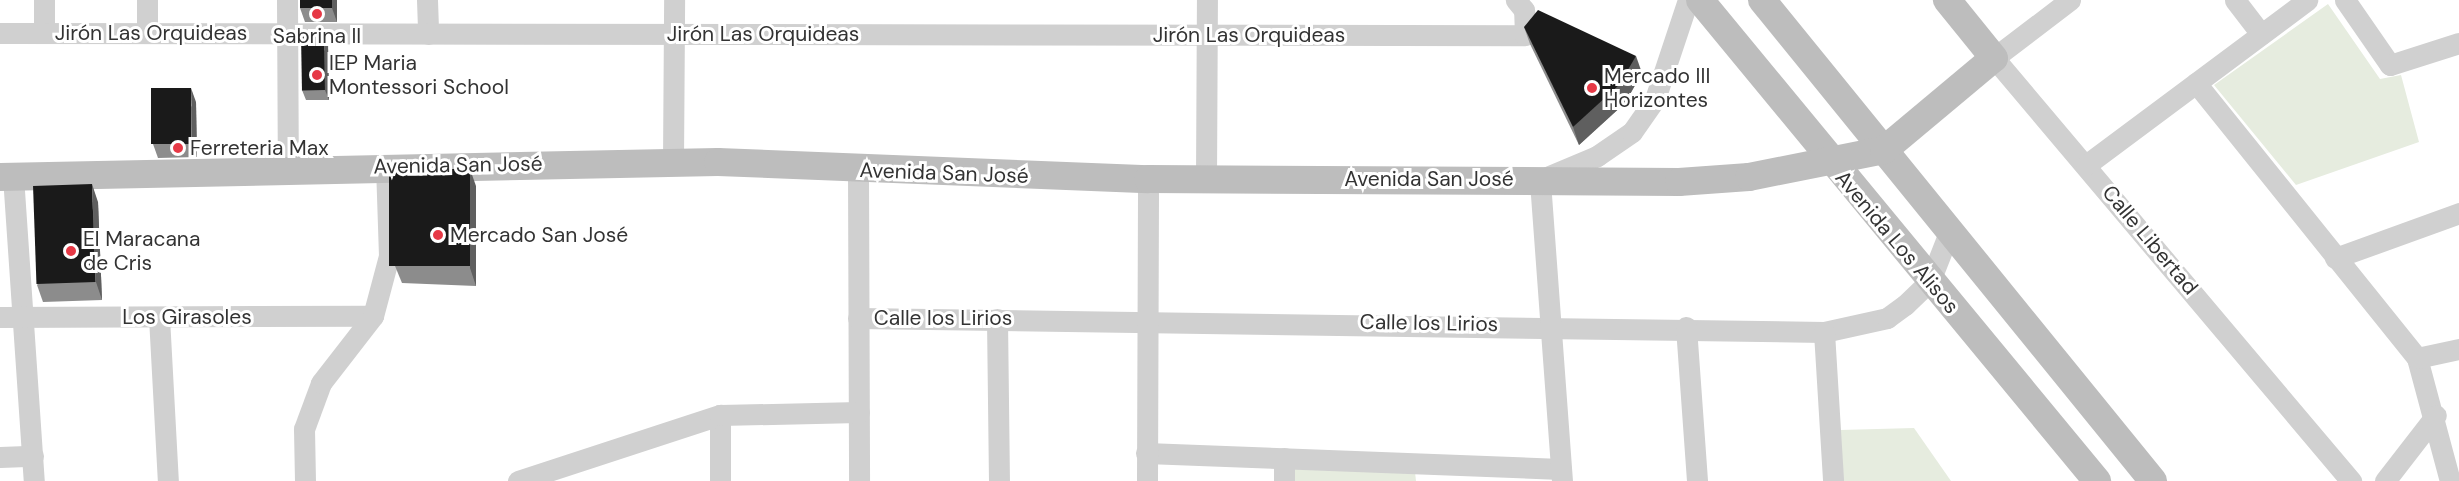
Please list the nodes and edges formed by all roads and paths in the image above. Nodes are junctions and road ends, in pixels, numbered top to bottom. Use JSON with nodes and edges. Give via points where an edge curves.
{"nodes":[{"id":1,"x":44,"y":0,"type":"edge"},
{"id":2,"x":147,"y":0,"type":"edge"},
{"id":3,"x":287,"y":0,"type":"edge"},
{"id":4,"x":427,"y":0,"type":"edge"},
{"id":5,"x":674,"y":0,"type":"edge"},
{"id":6,"x":1207,"y":0,"type":"edge"},
{"id":7,"x":1516,"y":0,"type":"edge"},
{"id":8,"x":1688,"y":0,"type":"edge"},
{"id":9,"x":1700,"y":0,"type":"edge"},
{"id":10,"x":1762,"y":0,"type":"edge"},
{"id":11,"x":1947,"y":0,"type":"edge"},
{"id":12,"x":2070,"y":0,"type":"edge"},
{"id":13,"x":2235,"y":0,"type":"edge"},
{"id":14,"x":2307,"y":0,"type":"edge"},
{"id":15,"x":2345,"y":0,"type":"edge"},
{"id":16,"x":0,"y":33,"type":"edge"},
{"id":17,"x":44,"y":33,"type":"junction"},
{"id":18,"x":147,"y":33,"type":"junction"},
{"id":19,"x":288,"y":34,"type":"junction"},
{"id":20,"x":428,"y":34,"type":"junction"},
{"id":21,"x":674,"y":34,"type":"junction"},
{"id":22,"x":2261,"y":34,"type":"junction"},
{"id":23,"x":1207,"y":35,"type":"junction"},
{"id":24,"x":2459,"y":43,"type":"edge"},
{"id":25,"x":1994,"y":58,"type":"junction"},
{"id":26,"x":2196,"y":83,"type":"junction"},
{"id":27,"x":1884,"y":150,"type":"junction"},
{"id":28,"x":673,"y":162,"type":"junction"},
{"id":29,"x":1830,"y":162,"type":"junction"},
{"id":30,"x":2086,"y":165,"type":"junction"},
{"id":31,"x":386,"y":166,"type":"junction"},
{"id":32,"x":288,"y":168,"type":"junction"},
{"id":33,"x":858,"y":171,"type":"junction"},
{"id":34,"x":7,"y":177,"type":"edge"},
{"id":35,"x":1148,"y":178,"type":"junction"},
{"id":36,"x":1206,"y":179,"type":"junction"},
{"id":37,"x":1540,"y":180,"type":"junction"},
{"id":38,"x":2459,"y":213,"type":"edge"},
{"id":39,"x":1950,"y":230,"type":"junction"},
{"id":40,"x":2335,"y":258,"type":"junction"},
{"id":41,"x":1930,"y":281,"type":"junction"},
{"id":42,"x":23,"y":316,"type":"junction"},
{"id":43,"x":373,"y":316,"type":"junction"},
{"id":44,"x":0,"y":317,"type":"edge"},
{"id":45,"x":159,"y":317,"type":"junction"},
{"id":46,"x":858,"y":318,"type":"junction"},
{"id":47,"x":997,"y":319,"type":"junction"},
{"id":48,"x":1146,"y":319,"type":"junction"},
{"id":49,"x":1550,"y":325,"type":"junction"},
{"id":50,"x":1686,"y":327,"type":"junction"},
{"id":51,"x":1824,"y":332,"type":"junction"},
{"id":52,"x":2459,"y":349,"type":"edge"},
{"id":53,"x":2417,"y":358,"type":"junction"},
{"id":54,"x":859,"y":412,"type":"junction"},
{"id":55,"x":720,"y":415,"type":"junction"},
{"id":56,"x":2436,"y":415,"type":"junction"},
{"id":57,"x":1146,"y":453,"type":"junction"},
{"id":58,"x":33,"y":456,"type":"junction"},
{"id":59,"x":0,"y":457,"type":"edge"},
{"id":60,"x":1284,"y":458,"type":"junction"},
{"id":61,"x":1423,"y":472,"type":"edge"},
{"id":62,"x":1561,"y":475,"type":"edge"},
{"id":63,"x":34,"y":481,"type":"edge"},
{"id":64,"x":168,"y":481,"type":"edge"},
{"id":65,"x":306,"y":481,"type":"edge"},
{"id":66,"x":518,"y":481,"type":"edge"},
{"id":67,"x":720,"y":481,"type":"edge"},
{"id":68,"x":859,"y":481,"type":"edge"},
{"id":69,"x":999,"y":481,"type":"edge"},
{"id":70,"x":1147,"y":481,"type":"edge"},
{"id":71,"x":1284,"y":481,"type":"edge"},
{"id":72,"x":1696,"y":481,"type":"edge"},
{"id":73,"x":1833,"y":481,"type":"edge"},
{"id":74,"x":2097,"y":481,"type":"edge"},
{"id":75,"x":2153,"y":481,"type":"edge"},
{"id":76,"x":2351,"y":481,"type":"edge"},
{"id":77,"x":2385,"y":481,"type":"edge"},
{"id":78,"x":2450,"y":481,"type":"edge"}],
"edges":[{"from":1,"to":17,"type":"street"},
{"from":2,"to":18,"type":"street"},
{"from":3,"to":19,"type":"street"},
{"from":4,"to":20,"type":"street"},
{"from":5,"to":21,"type":"street"},
{"from":6,"to":23,"type":"street"},
{"from":7,"to":23,"type":"street","name":"Jirón Las Orquideas","via":[[1524,10],[1525,35]]},
{"from":8,"to":37,"type":"street","via":[[1655,99],[1632,132],[1597,156]]},
{"from":9,"to":29,"type":"street","name":"Avenida Los Alisos"},
{"from":10,"to":27,"type":"street"},
{"from":11,"to":25,"type":"street","name":"Calle Libertad"},
{"from":12,"to":25,"type":"street"},
{"from":13,"to":22,"type":"street"},
{"from":14,"to":22,"type":"street"},
{"from":15,"to":24,"type":"street","via":[[2390,65]]},
{"from":16,"to":17,"type":"street","name":"Jirón Las Orquideas"},
{"from":17,"to":18,"type":"street","name":"Jirón Las Orquideas"},
{"from":18,"to":19,"type":"street","name":"Jirón Las Orquideas"},
{"from":19,"to":20,"type":"street","name":"Jirón Las Orquideas"},
{"from":19,"to":32,"type":"street"},
{"from":20,"to":21,"type":"street","name":"Jirón Las Orquideas"},
{"from":21,"to":23,"type":"street","name":"Jirón Las Orquideas"},
{"from":21,"to":28,"type":"street"},
{"from":22,"to":26,"type":"street"},
{"from":23,"to":36,"type":"street"},
{"from":25,"to":27,"type":"street"},
{"from":25,"to":30,"type":"street","name":"Calle Libertad"},
{"from":26,"to":30,"type":"street"},
{"from":26,"to":40,"type":"street"},
{"from":27,"to":29,"type":"street","name":"Avenida San José"},
{"from":27,"to":39,"type":"street"},
{"from":28,"to":31,"type":"street","name":"Avenida San José"},
{"from":28,"to":33,"type":"street","name":"Avenida San José"},
{"from":29,"to":37,"type":"street","name":"Avenida San José","via":[[1679,182]]},
{"from":29,"to":41,"type":"street","name":"Avenida Los Alisos"},
{"from":30,"to":76,"type":"street","name":"Calle Libertad"},
{"from":31,"to":32,"type":"street","name":"Avenida San José"},
{"from":31,"to":43,"type":"street","via":[[389,256]]},
{"from":32,"to":34,"type":"street","name":"Avenida San José"},
{"from":33,"to":35,"type":"street","name":"Avenida San José"},
{"from":33,"to":46,"type":"street"},
{"from":34,"to":42,"type":"street"},
{"from":35,"to":36,"type":"street","name":"Avenida San José"},
{"from":35,"to":48,"type":"street"},
{"from":36,"to":37,"type":"street","name":"Avenida San José"},
{"from":37,"to":49,"type":"street"},
{"from":38,"to":40,"type":"street"},
{"from":39,"to":41,"type":"street","name":"Calle los Lirios"},
{"from":39,"to":75,"type":"street"},
{"from":40,"to":53,"type":"street"},
{"from":41,"to":51,"type":"street","name":"Calle los Lirios","via":[[1887,318]]},
{"from":41,"to":74,"type":"street","name":"Avenida Los Alisos"},
{"from":42,"to":44,"type":"street","name":"Los Girasoles"},
{"from":42,"to":45,"type":"street","name":"Los Girasoles"},
{"from":42,"to":58,"type":"street"},
{"from":43,"to":45,"type":"street","name":"Los Girasoles"},
{"from":43,"to":65,"type":"street","via":[[321,384],[304,429]]},
{"from":45,"to":64,"type":"street"},
{"from":46,"to":47,"type":"street","name":"Calle los Lirios"},
{"from":46,"to":54,"type":"street"},
{"from":47,"to":48,"type":"street","name":"Calle los Lirios"},
{"from":47,"to":69,"type":"street"},
{"from":48,"to":49,"type":"street","name":"Calle los Lirios"},
{"from":48,"to":57,"type":"street"},
{"from":49,"to":50,"type":"street","name":"Calle los Lirios"},
{"from":49,"to":62,"type":"street"},
{"from":50,"to":51,"type":"street","name":"Calle los Lirios"},
{"from":50,"to":72,"type":"street"},
{"from":51,"to":73,"type":"street"},
{"from":52,"to":53,"type":"street"},
{"from":53,"to":56,"type":"street"},
{"from":54,"to":55,"type":"street"},
{"from":54,"to":68,"type":"street"},
{"from":55,"to":66,"type":"street"},
{"from":55,"to":67,"type":"street"},
{"from":56,"to":77,"type":"street"},
{"from":56,"to":78,"type":"street"},
{"from":57,"to":60,"type":"street"},
{"from":57,"to":70,"type":"street"},
{"from":58,"to":59,"type":"street"},
{"from":58,"to":63,"type":"street"},
{"from":60,"to":61,"type":"street"},
{"from":60,"to":71,"type":"street"},
{"from":61,"to":62,"type":"street"}]}
